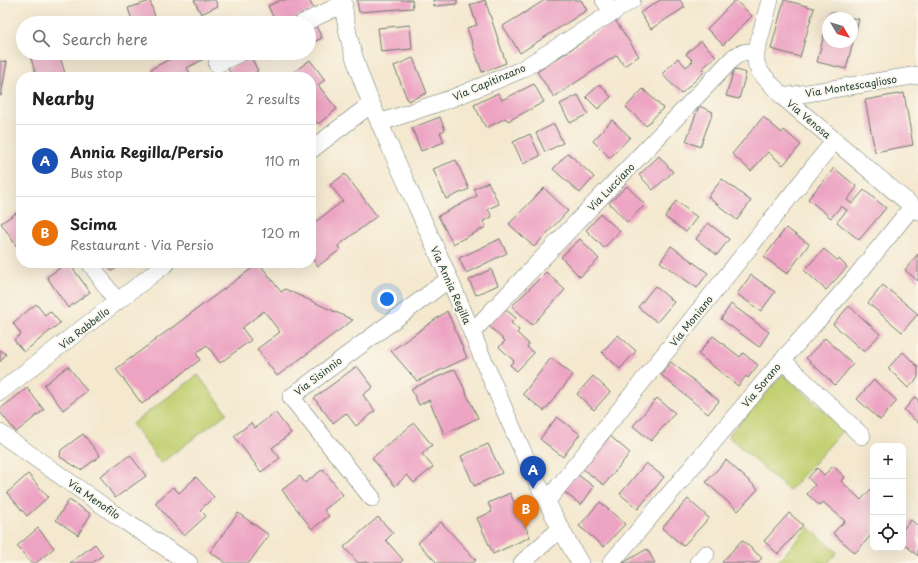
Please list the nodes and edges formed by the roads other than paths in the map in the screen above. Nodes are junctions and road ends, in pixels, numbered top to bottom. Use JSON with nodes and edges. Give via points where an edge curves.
{"nodes":[{"id":1,"x":632,"y":0,"type":"edge"},
{"id":2,"x":770,"y":0,"type":"edge"},
{"id":3,"x":343,"y":2,"type":"edge"},
{"id":4,"x":608,"y":6,"type":"edge"},
{"id":5,"x":316,"y":16,"type":"edge"},
{"id":6,"x":756,"y":52,"type":"junction"},
{"id":7,"x":226,"y":60,"type":"edge"},
{"id":8,"x":218,"y":64,"type":"dead end"},
{"id":9,"x":918,"y":75,"type":"edge"},
{"id":10,"x":784,"y":97,"type":"junction"},
{"id":11,"x":371,"y":104,"type":"junction"},
{"id":12,"x":379,"y":123,"type":"junction"},
{"id":13,"x":835,"y":140,"type":"junction"},
{"id":14,"x":316,"y":146,"type":"edge"},
{"id":15,"x":915,"y":209,"type":"edge"},
{"id":16,"x":93,"y":268,"type":"edge"},
{"id":17,"x":161,"y":268,"type":"edge"},
{"id":18,"x":449,"y":278,"type":"junction"},
{"id":19,"x":117,"y":302,"type":"junction"},
{"id":20,"x":472,"y":332,"type":"junction"},
{"id":21,"x":782,"y":360,"type":"junction"},
{"id":22,"x":0,"y":392,"type":"edge"},
{"id":23,"x":0,"y":433,"type":"edge"},
{"id":24,"x":862,"y":436,"type":"dead end"},
{"id":25,"x":372,"y":498,"type":"dead end"},
{"id":26,"x":547,"y":501,"type":"junction"},
{"id":27,"x":561,"y":528,"type":"junction"},
{"id":28,"x":189,"y":563,"type":"edge"},
{"id":29,"x":522,"y":563,"type":"edge"},
{"id":30,"x":580,"y":563,"type":"edge"},
{"id":31,"x":611,"y":563,"type":"edge"}],
"edges":[{"from":1,"to":4,"type":"street","name":"Via Capitinzano"},
{"from":2,"to":6,"type":"street","name":"Via Venosa"},
{"from":3,"to":5,"type":"street"},
{"from":3,"to":11,"type":"street","name":"Via Annia Regilla","via":[[352,49]]},
{"from":4,"to":12,"type":"street","name":"Via Capitinzano","via":[[521,70],[450,99]]},
{"from":6,"to":10,"type":"street","name":"Via Venosa","via":[[756,63],[760,72]]},
{"from":6,"to":20,"type":"street","name":"Via Lucciano","via":[[740,53],[734,58]]},
{"from":7,"to":8,"type":"street"},
{"from":9,"to":10,"type":"street","name":"Via Montescaglioso"},
{"from":10,"to":13,"type":"street","name":"Via Venosa"},
{"from":11,"to":12,"type":"street","name":"Via Annia Regilla"},
{"from":11,"to":14,"type":"street"},
{"from":12,"to":18,"type":"street","name":"Via Annia Regilla"},
{"from":13,"to":15,"type":"street","name":"Via Venosa"},
{"from":13,"to":26,"type":"street","name":"Via Moniano"},
{"from":15,"to":21,"type":"street","name":"Via Sorano"},
{"from":16,"to":19,"type":"street"},
{"from":17,"to":19,"type":"street","name":"Via Rabbello"},
{"from":18,"to":20,"type":"street","name":"Via Annia Regilla"},
{"from":18,"to":25,"type":"street","name":"Via Sisinnio","via":[[291,396]]},
{"from":19,"to":22,"type":"street","name":"Via Rabbello"},
{"from":20,"to":26,"type":"street","name":"Via Annia Regilla"},
{"from":21,"to":24,"type":"street"},
{"from":21,"to":31,"type":"street","name":"Via Sorano"},
{"from":23,"to":28,"type":"street","name":"Via Menofilo"},
{"from":26,"to":27,"type":"street","name":"Via Annia Regilla"},
{"from":27,"to":29,"type":"street"},
{"from":27,"to":30,"type":"street","name":"Via Annia Regilla"}]}
